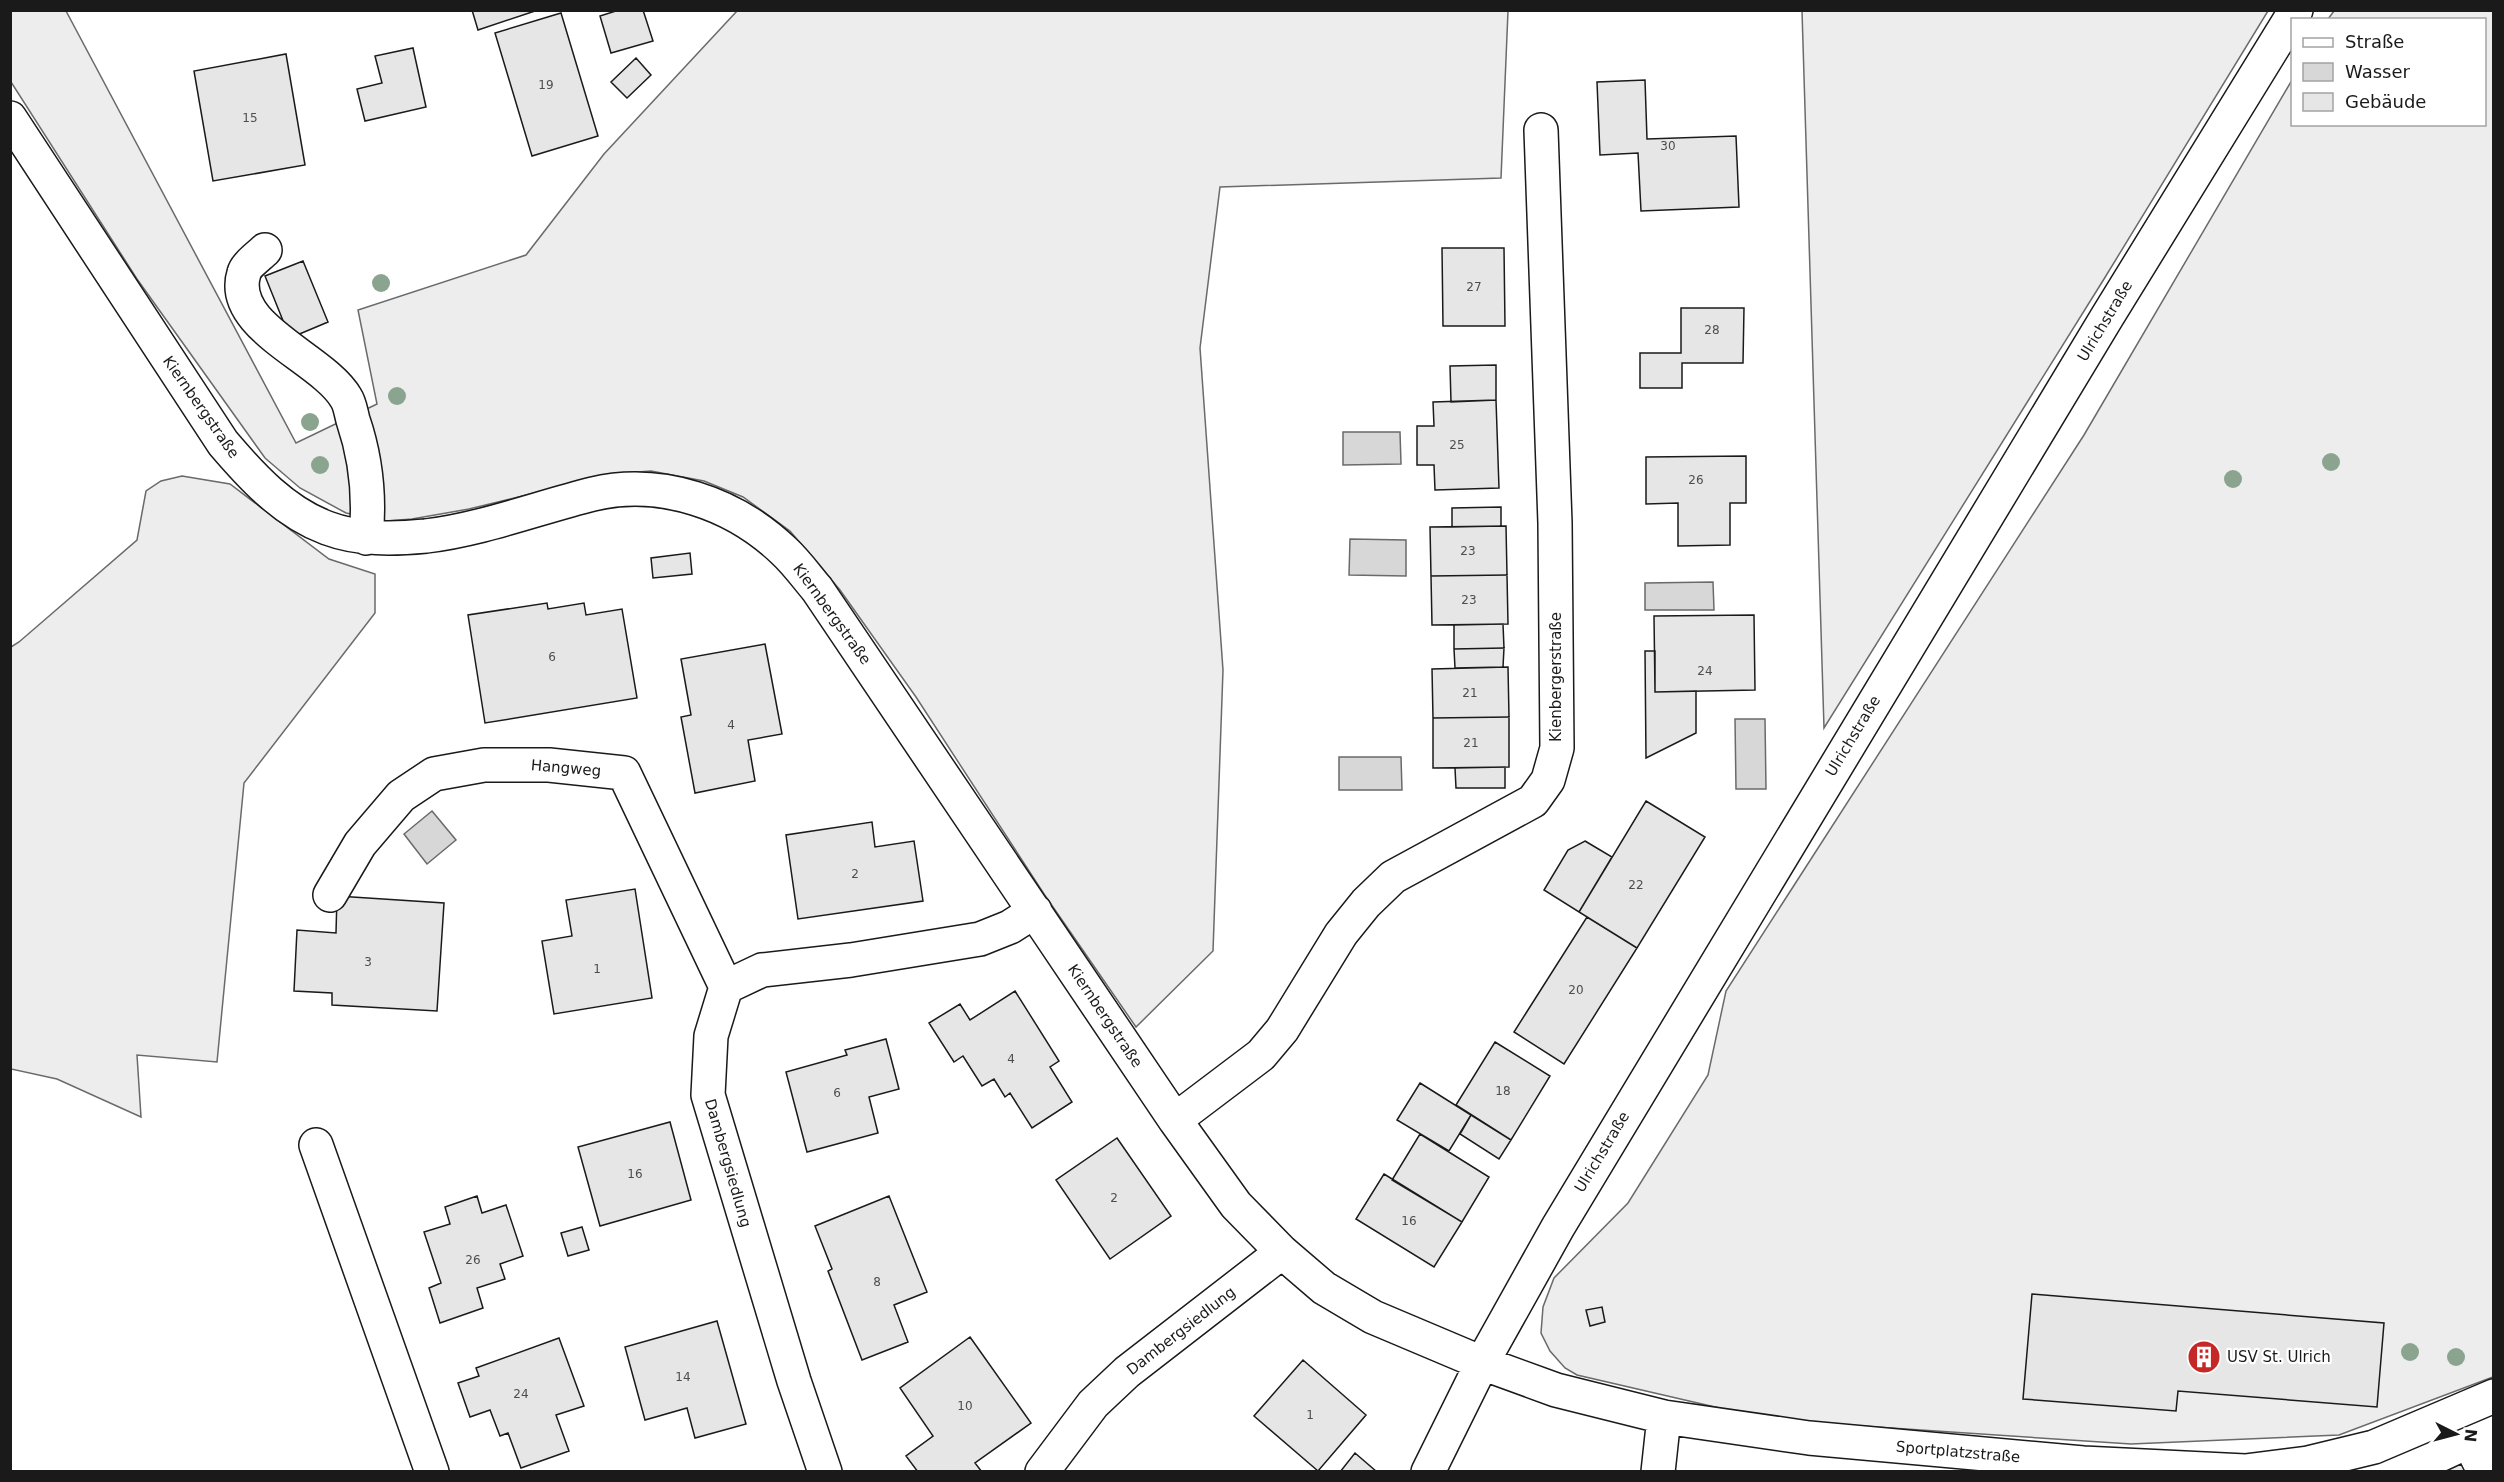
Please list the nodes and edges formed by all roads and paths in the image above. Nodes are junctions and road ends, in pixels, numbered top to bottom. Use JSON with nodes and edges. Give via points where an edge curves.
{"nodes":[{"id":1,"x":2291,"y":18,"type":"edge"},
{"id":2,"x":10,"y":118,"type":"edge"},
{"id":3,"x":1542,"y":130,"type":"dead end"},
{"id":4,"x":265,"y":250,"type":"dead end"},
{"id":5,"x":366,"y":538,"type":"junction"},
{"id":6,"x":330,"y":895,"type":"dead end"},
{"id":7,"x":1035,"y":911,"type":"junction"},
{"id":8,"x":726,"y":987,"type":"junction"},
{"id":9,"x":1175,"y":1120,"type":"junction"},
{"id":10,"x":316,"y":1145,"type":"dead end"},
{"id":11,"x":1281,"y":1252,"type":"junction"},
{"id":12,"x":1482,"y":1363,"type":"junction"},
{"id":13,"x":2493,"y":1396,"type":"edge"},
{"id":14,"x":1664,"y":1417,"type":"junction"},
{"id":15,"x":432,"y":1472,"type":"edge"},
{"id":16,"x":825,"y":1472,"type":"edge"},
{"id":17,"x":1042,"y":1472,"type":"edge"},
{"id":18,"x":1428,"y":1472,"type":"edge"},
{"id":19,"x":1658,"y":1472,"type":"edge"}],
"edges":[{"from":1,"to":12,"type":"street","name":"Ulrichstraße","via":[[1728,943],[1558,1227]]},
{"from":2,"to":5,"type":"street","name":"Kiernbergstraße","via":[[223,443],[253,477],[290,509],[327,528]]},
{"from":3,"to":9,"type":"street","name":"Kienbergerstraße","via":[[1555,523],[1557,747],[1548,780],[1533,801],[1393,877],[1341,934],[1282,1030],[1261,1055]]},
{"from":4,"to":5,"type":"street","via":[[244,271],[242,291],[246,307],[261,324],[327,376],[346,398],[361,441],[367,479]]},
{"from":5,"to":7,"type":"street","name":"Kiernbergstraße","via":[[448,533],[594,494],[631,489],[671,492],[713,503],[751,524],[785,551],[817,589]]},
{"from":6,"to":8,"type":"street","name":"Hangweg","via":[[360,844],[401,796],[434,774],[484,765],[549,765],[624,773]]},
{"from":7,"to":8,"type":"street","via":[[980,939],[762,970]]},
{"from":7,"to":9,"type":"street","name":"Kiernbergstraße"},
{"from":8,"to":16,"type":"street","name":"Dambergsiedlung","via":[[711,1036],[708,1095]]},
{"from":9,"to":11,"type":"street","name":"Kiernbergstraße","via":[[1236,1205]]},
{"from":10,"to":15,"type":"street"},
{"from":11,"to":12,"type":"street","name":"Kiernbergstraße","via":[[1324,1288],[1373,1317]]},
{"from":11,"to":17,"type":"street","name":"Dambergsiedlung","via":[[1127,1372],[1093,1404]]},
{"from":12,"to":14,"type":"street","name":"Sportplatzstraße","via":[[1556,1390]]},
{"from":12,"to":18,"type":"street","name":"Ulrichstraße"},
{"from":13,"to":14,"type":"street","name":"Sportplatzstraße","via":[[2374,1447],[2308,1463],[2245,1471],[2083,1463],[1809,1438]]},
{"from":14,"to":19,"type":"street"}]}
